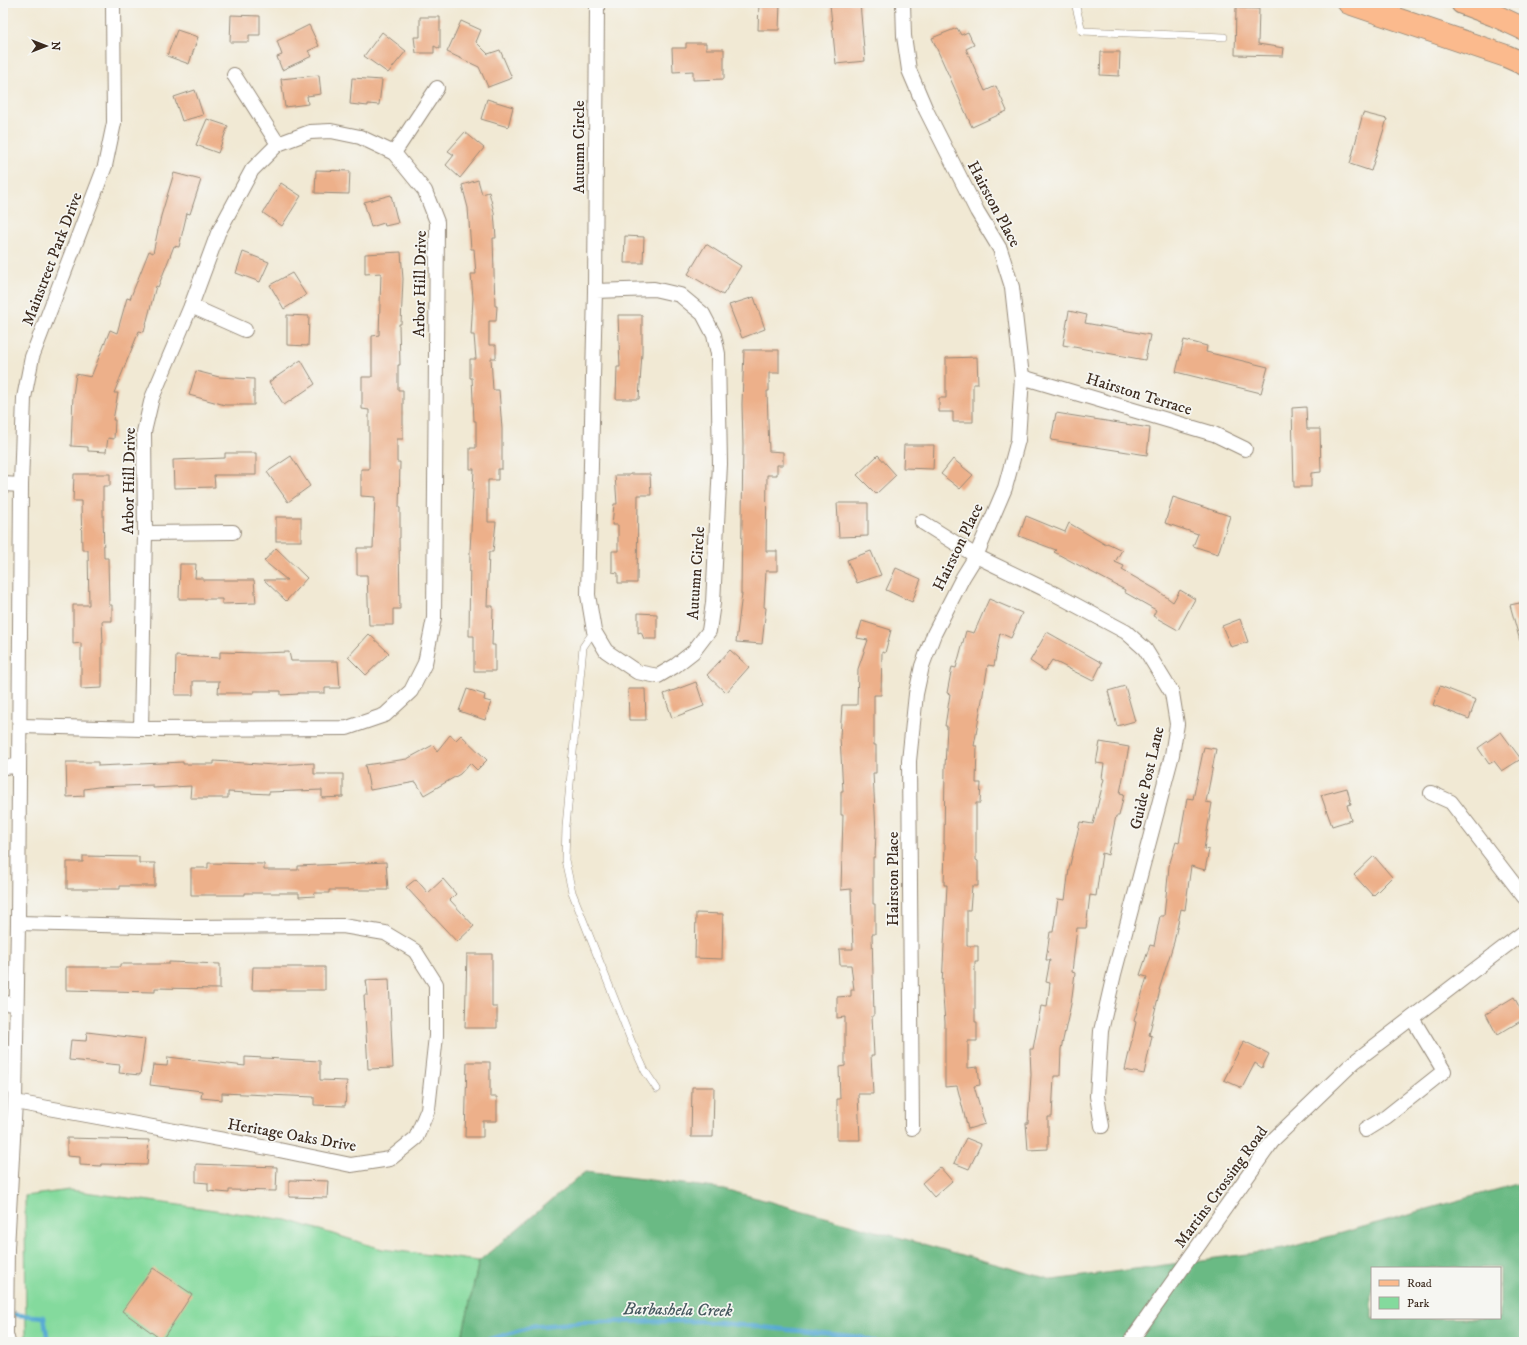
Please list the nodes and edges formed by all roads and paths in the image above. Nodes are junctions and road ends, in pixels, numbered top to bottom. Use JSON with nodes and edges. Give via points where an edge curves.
{"nodes":[{"id":1,"x":113,"y":3,"type":"edge"},
{"id":2,"x":597,"y":3,"type":"edge"},
{"id":3,"x":903,"y":3,"type":"edge"},
{"id":4,"x":1075,"y":3,"type":"edge"},
{"id":5,"x":1349,"y":3,"type":"edge"},
{"id":6,"x":1462,"y":3,"type":"edge"},
{"id":7,"x":1524,"y":29,"type":"edge"},
{"id":8,"x":1224,"y":37,"type":"dead end"},
{"id":9,"x":1524,"y":64,"type":"edge"},
{"id":10,"x":234,"y":75,"type":"dead end"},
{"id":11,"x":437,"y":88,"type":"dead end"},
{"id":12,"x":278,"y":144,"type":"junction"},
{"id":13,"x":394,"y":153,"type":"junction"},
{"id":14,"x":595,"y":291,"type":"junction"},
{"id":15,"x":191,"y":306,"type":"junction"},
{"id":16,"x":244,"y":330,"type":"dead end"},
{"id":17,"x":1022,"y":377,"type":"junction"},
{"id":18,"x":1245,"y":449,"type":"dead end"},
{"id":19,"x":3,"y":484,"type":"edge"},
{"id":20,"x":22,"y":486,"type":"junction"},
{"id":21,"x":922,"y":522,"type":"dead end"},
{"id":22,"x":233,"y":532,"type":"dead end"},
{"id":23,"x":145,"y":534,"type":"junction"},
{"id":24,"x":976,"y":556,"type":"junction"},
{"id":25,"x":594,"y":631,"type":"junction"},
{"id":26,"x":20,"y":726,"type":"junction"},
{"id":27,"x":141,"y":729,"type":"junction"},
{"id":28,"x":19,"y":766,"type":"junction"},
{"id":29,"x":3,"y":767,"type":"edge"},
{"id":30,"x":1431,"y":793,"type":"dead end"},
{"id":31,"x":1524,"y":897,"type":"edge"},
{"id":32,"x":18,"y":923,"type":"junction"},
{"id":33,"x":1524,"y":932,"type":"edge"},
{"id":34,"x":10,"y":1004,"type":"edge"},
{"id":35,"x":1412,"y":1018,"type":"junction"},
{"id":36,"x":657,"y":1089,"type":"dead end"},
{"id":37,"x":15,"y":1102,"type":"junction"},
{"id":38,"x":1102,"y":1126,"type":"dead end"},
{"id":39,"x":912,"y":1128,"type":"dead end"},
{"id":40,"x":1365,"y":1130,"type":"dead end"},
{"id":41,"x":7,"y":1338,"type":"edge"},
{"id":42,"x":1130,"y":1342,"type":"edge"}],
"edges":[{"from":1,"to":20,"type":"street","name":"Mainstreet Park Drive","via":[[114,123],[105,166],[32,357],[24,398]]},
{"from":2,"to":14,"type":"street","name":"Autumn Circle"},
{"from":3,"to":17,"type":"street","name":"Hairston Place","via":[[909,70],[926,110],[977,211],[1000,249],[1012,287]]},
{"from":4,"to":8,"type":"lane","via":[[1082,31]]},
{"from":5,"to":9,"type":"main road"},
{"from":6,"to":7,"type":"main road"},
{"from":10,"to":12,"type":"street"},
{"from":11,"to":13,"type":"street"},
{"from":12,"to":13,"type":"street","name":"Arbor Hill Drive","via":[[310,132],[331,131],[360,137]]},
{"from":12,"to":15,"type":"street","name":"Arbor Hill Drive","via":[[252,170],[244,184],[218,234]]},
{"from":13,"to":27,"type":"street","name":"Arbor Hill Drive","via":[[425,191],[438,222],[434,618],[425,662],[410,691],[385,715],[347,728]]},
{"from":14,"to":25,"type":"street","name":"Autumn Circle","via":[[588,595]]},
{"from":14,"to":25,"type":"street","name":"Autumn Circle","via":[[654,289],[680,295],[703,314],[714,335],[718,354],[720,464],[713,603],[709,631],[693,652],[658,676],[637,672],[606,651]]},
{"from":15,"to":16,"type":"street"},
{"from":15,"to":23,"type":"street","name":"Arbor Hill Drive","via":[[152,398],[144,432]]},
{"from":17,"to":18,"type":"street","name":"Hairston Terrace","via":[[1214,434]]},
{"from":17,"to":24,"type":"street","name":"Hairston Place","via":[[1018,440],[1005,488]]},
{"from":19,"to":20,"type":"street"},
{"from":20,"to":26,"type":"street","name":"Mainstreet Park Drive"},
{"from":21,"to":24,"type":"street","name":"Guide Post Lane"},
{"from":22,"to":23,"type":"street"},
{"from":23,"to":27,"type":"street","name":"Arbor Hill Drive"},
{"from":24,"to":38,"type":"street","name":"Guide Post Lane","via":[[1126,632],[1146,649],[1172,693],[1177,724],[1172,755],[1100,1031],[1097,1096]]},
{"from":24,"to":39,"type":"street","name":"Hairston Place","via":[[934,634],[922,666],[916,694],[909,761]]},
{"from":25,"to":36,"type":"lane","via":[[583,648],[565,860],[572,892],[632,1043],[645,1072]]},
{"from":26,"to":27,"type":"street","name":"Arbor Hill Drive"},
{"from":26,"to":28,"type":"street","name":"Mainstreet Park Drive"},
{"from":28,"to":29,"type":"street"},
{"from":28,"to":32,"type":"street","name":"Mainstreet Park Drive"},
{"from":30,"to":31,"type":"street","via":[[1451,802]]},
{"from":32,"to":34,"type":"street","name":"Mainstreet Park Drive"},
{"from":32,"to":37,"type":"street","name":"Heritage Oaks Drive","via":[[182,927],[343,926],[385,933],[415,951],[436,984],[436,1036],[428,1110],[416,1138],[390,1159],[351,1165]]},
{"from":33,"to":35,"type":"street","name":"Martins Crossing Road"},
{"from":34,"to":37,"type":"street","name":"Mainstreet Park Drive"},
{"from":35,"to":40,"type":"street","via":[[1444,1071],[1386,1117]]},
{"from":35,"to":42,"type":"street","name":"Martins Crossing Road","via":[[1354,1062],[1274,1139]]},
{"from":37,"to":41,"type":"street","name":"Mainstreet Park Drive","via":[[7,1248]]}]}
